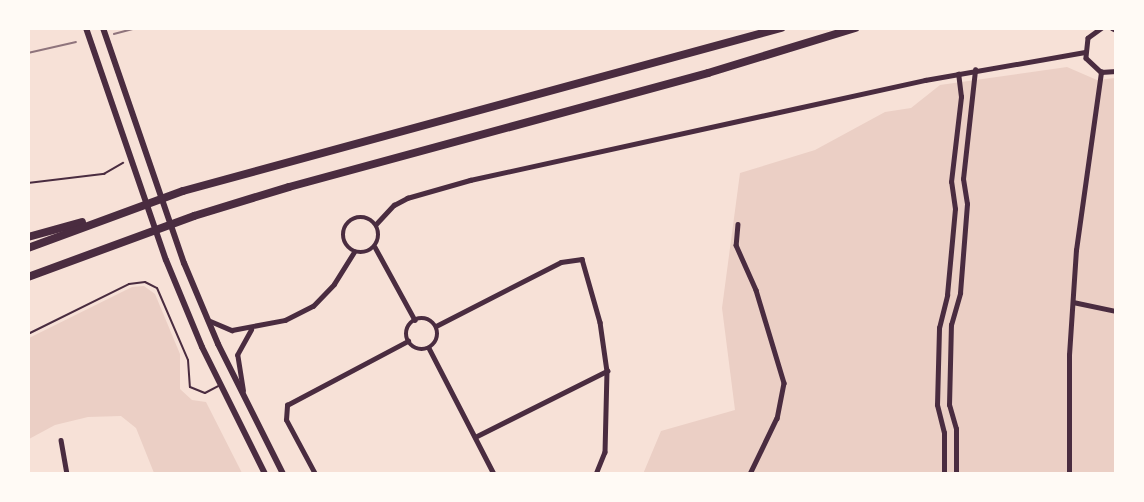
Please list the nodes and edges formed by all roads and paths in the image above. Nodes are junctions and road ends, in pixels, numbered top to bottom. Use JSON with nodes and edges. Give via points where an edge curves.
{"nodes":[{"id":1,"x":86,"y":28,"type":"edge"},
{"id":2,"x":103,"y":28,"type":"edge"},
{"id":3,"x":781,"y":28,"type":"edge"},
{"id":4,"x":855,"y":28,"type":"edge"},
{"id":5,"x":1102,"y":28,"type":"edge"},
{"id":6,"x":1085,"y":52,"type":"junction"},
{"id":7,"x":975,"y":70,"type":"junction"},
{"id":8,"x":1116,"y":70,"type":"edge"},
{"id":9,"x":1101,"y":72,"type":"junction"},
{"id":10,"x":958,"y":74,"type":"junction"},
{"id":11,"x":130,"y":157,"type":"junction"},
{"id":12,"x":28,"y":183,"type":"edge"},
{"id":13,"x":104,"y":217,"type":"junction"},
{"id":14,"x":376,"y":224,"type":"junction"},
{"id":15,"x":738,"y":224,"type":"dead end"},
{"id":16,"x":28,"y":237,"type":"edge"},
{"id":17,"x":375,"y":247,"type":"junction"},
{"id":18,"x":28,"y":248,"type":"edge"},
{"id":19,"x":354,"y":252,"type":"junction"},
{"id":20,"x":28,"y":277,"type":"edge"},
{"id":21,"x":1073,"y":303,"type":"junction"},
{"id":22,"x":1116,"y":311,"type":"edge"},
{"id":23,"x":208,"y":320,"type":"junction"},
{"id":24,"x":415,"y":320,"type":"junction"},
{"id":25,"x":436,"y":326,"type":"junction"},
{"id":26,"x":251,"y":330,"type":"junction"},
{"id":27,"x":28,"y":334,"type":"edge"},
{"id":28,"x":408,"y":341,"type":"junction"},
{"id":29,"x":429,"y":348,"type":"junction"},
{"id":30,"x":607,"y":371,"type":"junction"},
{"id":31,"x":220,"y":385,"type":"junction"},
{"id":32,"x":245,"y":399,"type":"junction"},
{"id":33,"x":475,"y":437,"type":"junction"},
{"id":34,"x":61,"y":440,"type":"dead end"},
{"id":35,"x":67,"y":474,"type":"edge"},
{"id":36,"x":265,"y":474,"type":"edge"},
{"id":37,"x":283,"y":474,"type":"edge"},
{"id":38,"x":315,"y":474,"type":"edge"},
{"id":39,"x":494,"y":474,"type":"edge"},
{"id":40,"x":596,"y":474,"type":"edge"},
{"id":41,"x":750,"y":474,"type":"edge"},
{"id":42,"x":944,"y":474,"type":"edge"},
{"id":43,"x":956,"y":474,"type":"edge"},
{"id":44,"x":1069,"y":474,"type":"edge"}],
"edges":[{"from":1,"to":11,"type":"main road"},
{"from":2,"to":23,"type":"main road","via":[[175,239]]},
{"from":3,"to":13,"type":"highway","via":[[183,191]]},
{"from":4,"to":20,"type":"highway","via":[[194,216]]},
{"from":5,"to":6,"type":"street","via":[[1088,38]]},
{"from":6,"to":7,"type":"street"},
{"from":6,"to":9,"type":"street","via":[[1090,64]]},
{"from":7,"to":10,"type":"street"},
{"from":7,"to":43,"type":"street","via":[[963,179],[967,204],[960,293],[951,321],[949,405],[956,429]]},
{"from":8,"to":9,"type":"street"},
{"from":9,"to":21,"type":"street","via":[[1081,201]]},
{"from":10,"to":14,"type":"street","via":[[431,190],[394,205]]},
{"from":10,"to":42,"type":"street","via":[[962,97],[951,177],[955,209],[947,295],[939,328],[937,405],[944,433]]},
{"from":11,"to":12,"type":"path","via":[[104,174]]},
{"from":11,"to":31,"type":"main road","via":[[166,260]]},
{"from":13,"to":16,"type":"highway"},
{"from":13,"to":18,"type":"highway"},
{"from":14,"to":17,"type":"street","via":[[380,235]]},
{"from":14,"to":19,"type":"street","via":[[360,217],[345,226],[345,244]]},
{"from":15,"to":41,"type":"street","via":[[735,245],[756,290],[784,383],[777,418]]},
{"from":17,"to":19,"type":"street","via":[[366,253]]},
{"from":17,"to":24,"type":"street"},
{"from":19,"to":26,"type":"street","via":[[334,284],[313,306]]},
{"from":21,"to":22,"type":"street"},
{"from":21,"to":44,"type":"street"},
{"from":23,"to":26,"type":"street","via":[[232,330]]},
{"from":23,"to":32,"type":"main road"},
{"from":24,"to":25,"type":"street","via":[[424,318]]},
{"from":24,"to":28,"type":"street","via":[[407,328]]},
{"from":25,"to":29,"type":"street","via":[[438,337]]},
{"from":25,"to":30,"type":"street","via":[[570,258],[582,259]]},
{"from":26,"to":32,"type":"street","via":[[237,355]]},
{"from":27,"to":31,"type":"lane","via":[[129,284],[146,282],[157,288],[188,360],[190,387],[205,393]]},
{"from":28,"to":29,"type":"street","via":[[418,349]]},
{"from":28,"to":38,"type":"street","via":[[287,405],[286,420]]},
{"from":29,"to":33,"type":"street"},
{"from":30,"to":33,"type":"street"},
{"from":30,"to":40,"type":"street","via":[[605,452]]},
{"from":31,"to":36,"type":"main road"},
{"from":32,"to":37,"type":"main road"},
{"from":33,"to":39,"type":"street"},
{"from":34,"to":35,"type":"street"}]}
